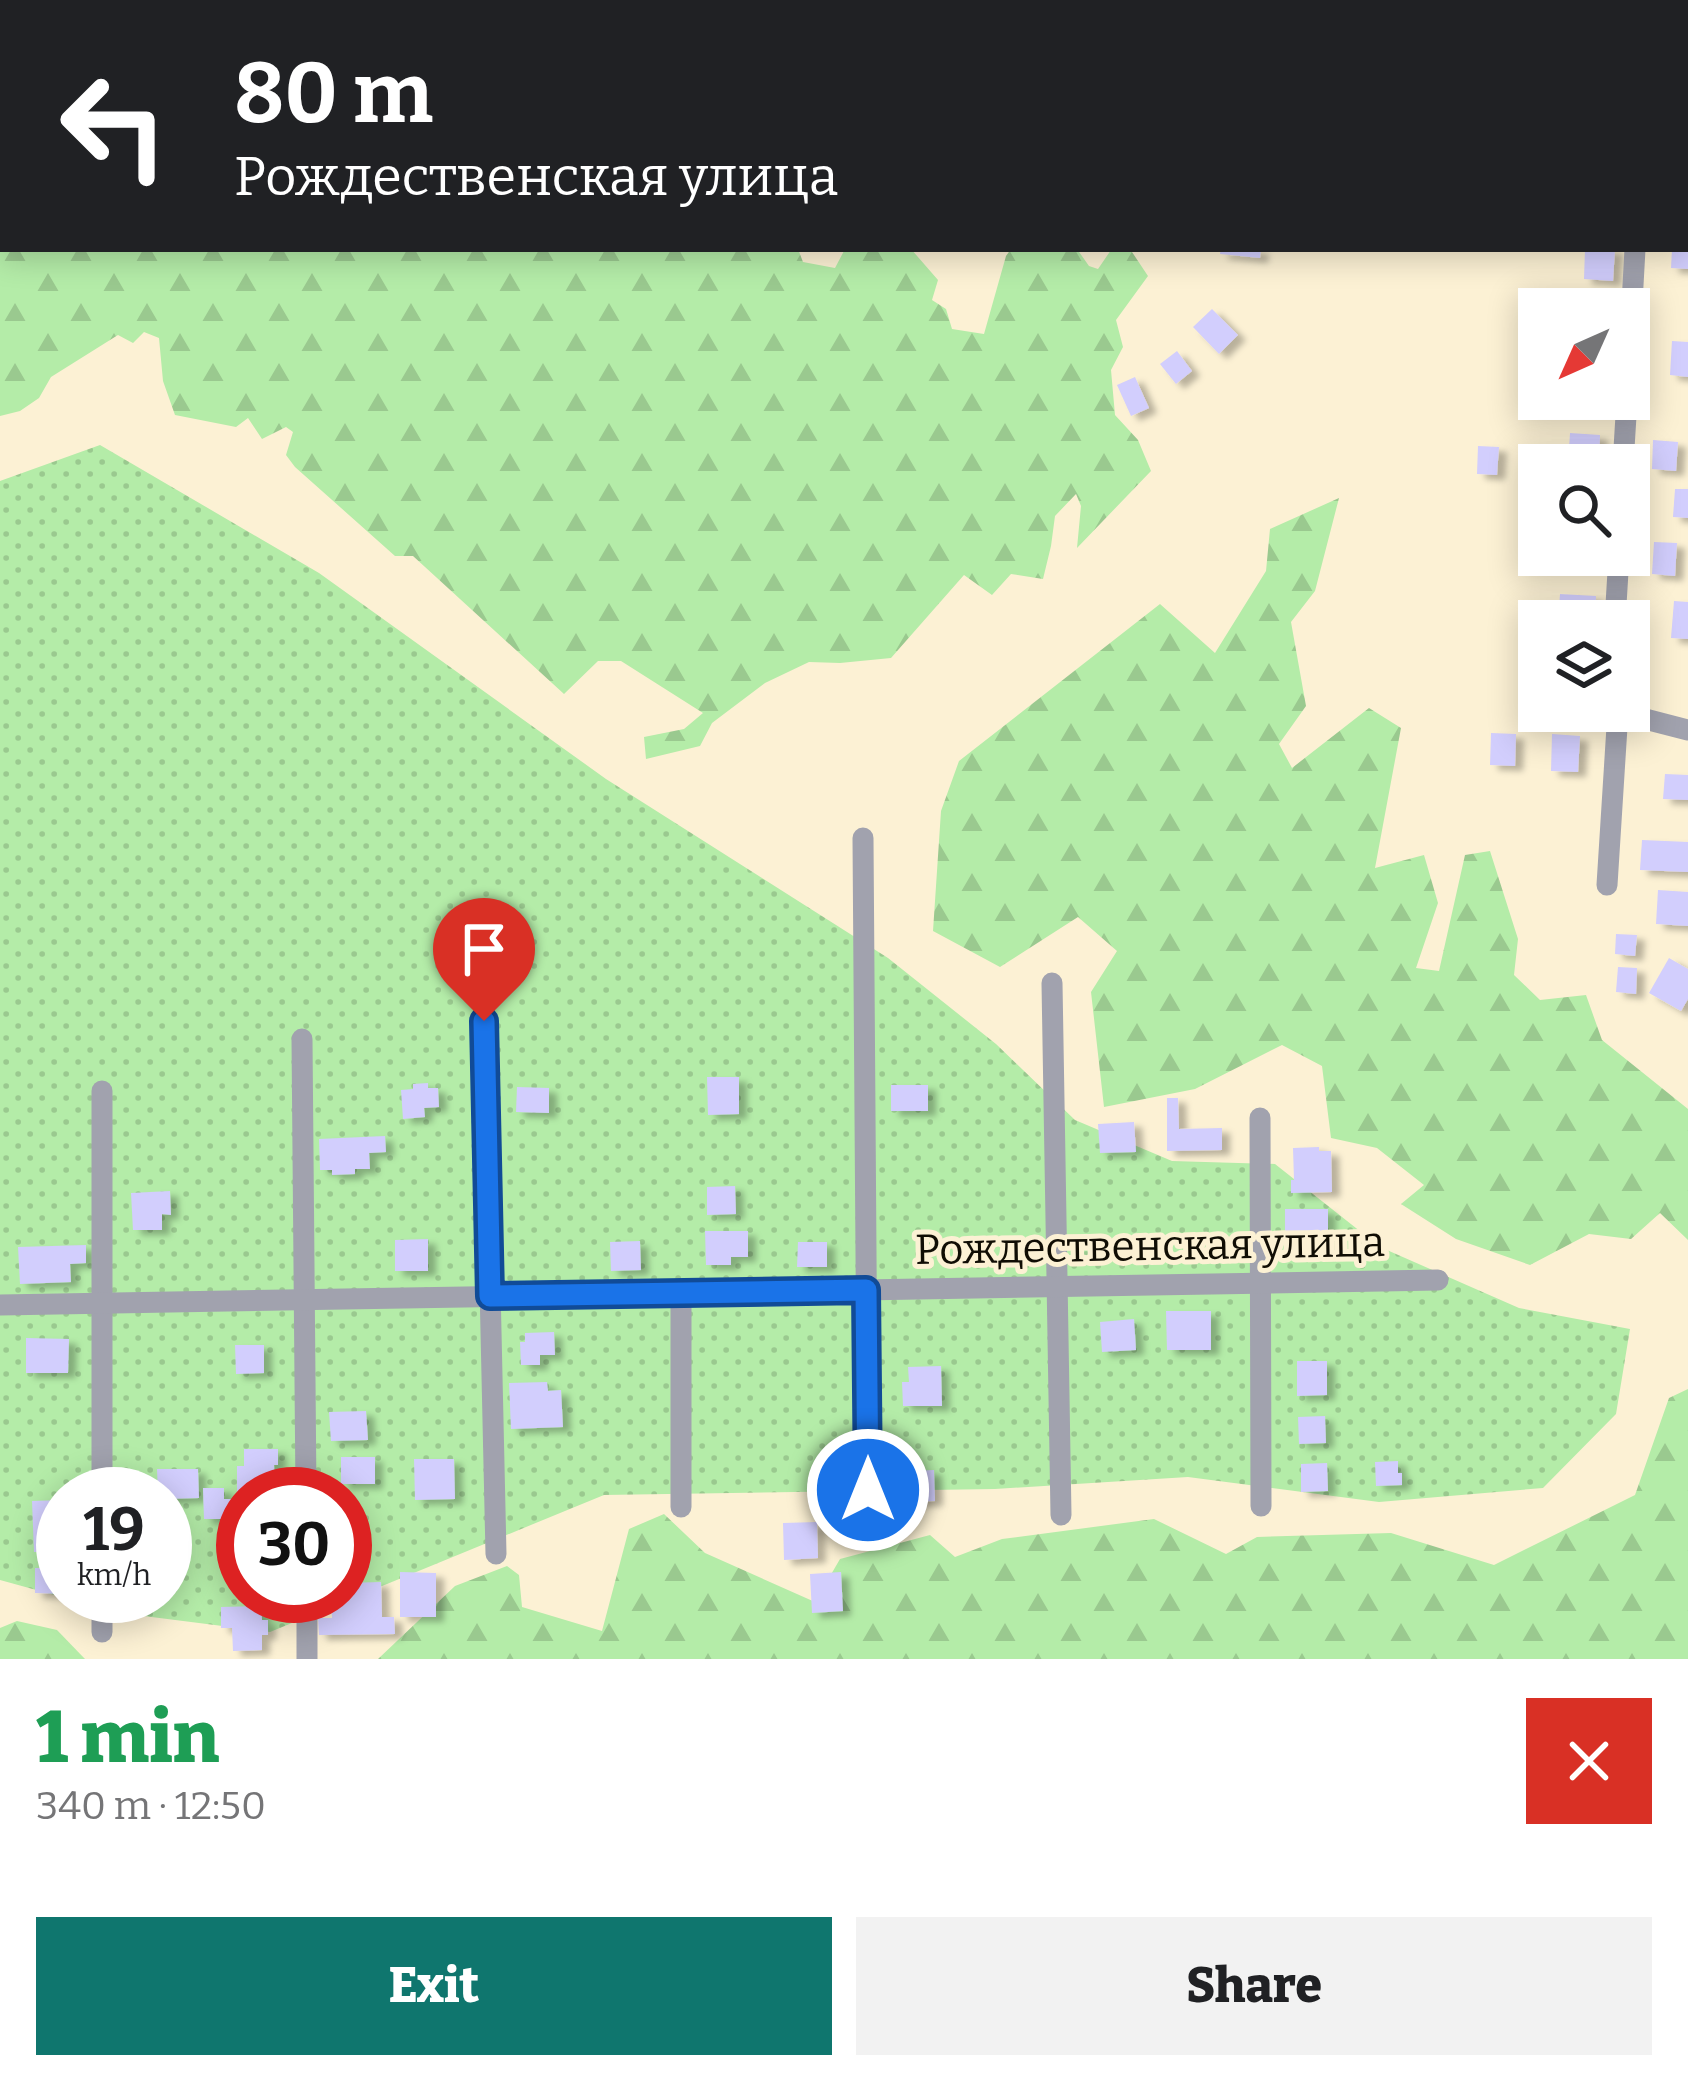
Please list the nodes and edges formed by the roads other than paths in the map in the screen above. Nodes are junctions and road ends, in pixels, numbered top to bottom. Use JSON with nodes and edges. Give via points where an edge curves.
{"nodes":[{"id":1,"x":1635,"y":252,"type":"edge"},
{"id":2,"x":1633,"y":288,"type":"edge"},
{"id":3,"x":1650,"y":720,"type":"edge"},
{"id":4,"x":1688,"y":730,"type":"edge"},
{"id":5,"x":1617,"y":732,"type":"edge"},
{"id":6,"x":863,"y":838,"type":"dead end"},
{"id":7,"x":1607,"y":885,"type":"dead end"},
{"id":8,"x":1052,"y":983,"type":"dead end"},
{"id":9,"x":484,"y":1021,"type":"dead end"},
{"id":10,"x":302,"y":1039,"type":"dead end"},
{"id":11,"x":102,"y":1091,"type":"dead end"},
{"id":12,"x":1260,"y":1118,"type":"dead end"},
{"id":13,"x":1438,"y":1280,"type":"dead end"},
{"id":14,"x":1260,"y":1283,"type":"junction"},
{"id":15,"x":1057,"y":1286,"type":"junction"},
{"id":16,"x":866,"y":1290,"type":"junction"},
{"id":17,"x":680,"y":1293,"type":"junction"},
{"id":18,"x":490,"y":1296,"type":"junction"},
{"id":19,"x":304,"y":1299,"type":"junction"},
{"id":20,"x":102,"y":1303,"type":"junction"},
{"id":21,"x":0,"y":1304,"type":"edge"},
{"id":22,"x":102,"y":1467,"type":"edge"},
{"id":23,"x":306,"y":1467,"type":"edge"},
{"id":24,"x":1261,"y":1506,"type":"dead end"},
{"id":25,"x":681,"y":1507,"type":"dead end"},
{"id":26,"x":1061,"y":1515,"type":"dead end"},
{"id":27,"x":868,"y":1530,"type":"dead end"},
{"id":28,"x":496,"y":1554,"type":"dead end"},
{"id":29,"x":102,"y":1623,"type":"edge"},
{"id":30,"x":307,"y":1623,"type":"edge"},
{"id":31,"x":102,"y":1632,"type":"dead end"},
{"id":32,"x":308,"y":1659,"type":"edge"}],
"edges":[{"from":1,"to":2,"type":"street"},
{"from":3,"to":4,"type":"street"},
{"from":5,"to":7,"type":"street"},
{"from":6,"to":16,"type":"street"},
{"from":8,"to":15,"type":"street"},
{"from":9,"to":18,"type":"street"},
{"from":10,"to":19,"type":"street"},
{"from":11,"to":20,"type":"street"},
{"from":12,"to":14,"type":"street"},
{"from":13,"to":14,"type":"street","name":"Рождественская улица"},
{"from":14,"to":15,"type":"street","name":"Рождественская улица"},
{"from":14,"to":24,"type":"street"},
{"from":15,"to":16,"type":"street","name":"Рождественская улица"},
{"from":15,"to":26,"type":"street"},
{"from":16,"to":17,"type":"street","name":"Рождественская улица"},
{"from":16,"to":27,"type":"street"},
{"from":17,"to":18,"type":"street","name":"Рождественская улица"},
{"from":17,"to":25,"type":"street"},
{"from":18,"to":19,"type":"street","name":"Рождественская улица"},
{"from":18,"to":28,"type":"street"},
{"from":19,"to":20,"type":"street","name":"Рождественская улица"},
{"from":19,"to":23,"type":"street"},
{"from":20,"to":21,"type":"street","name":"Рождественская улица"},
{"from":20,"to":22,"type":"street"},
{"from":29,"to":31,"type":"street"},
{"from":30,"to":32,"type":"street"}]}
